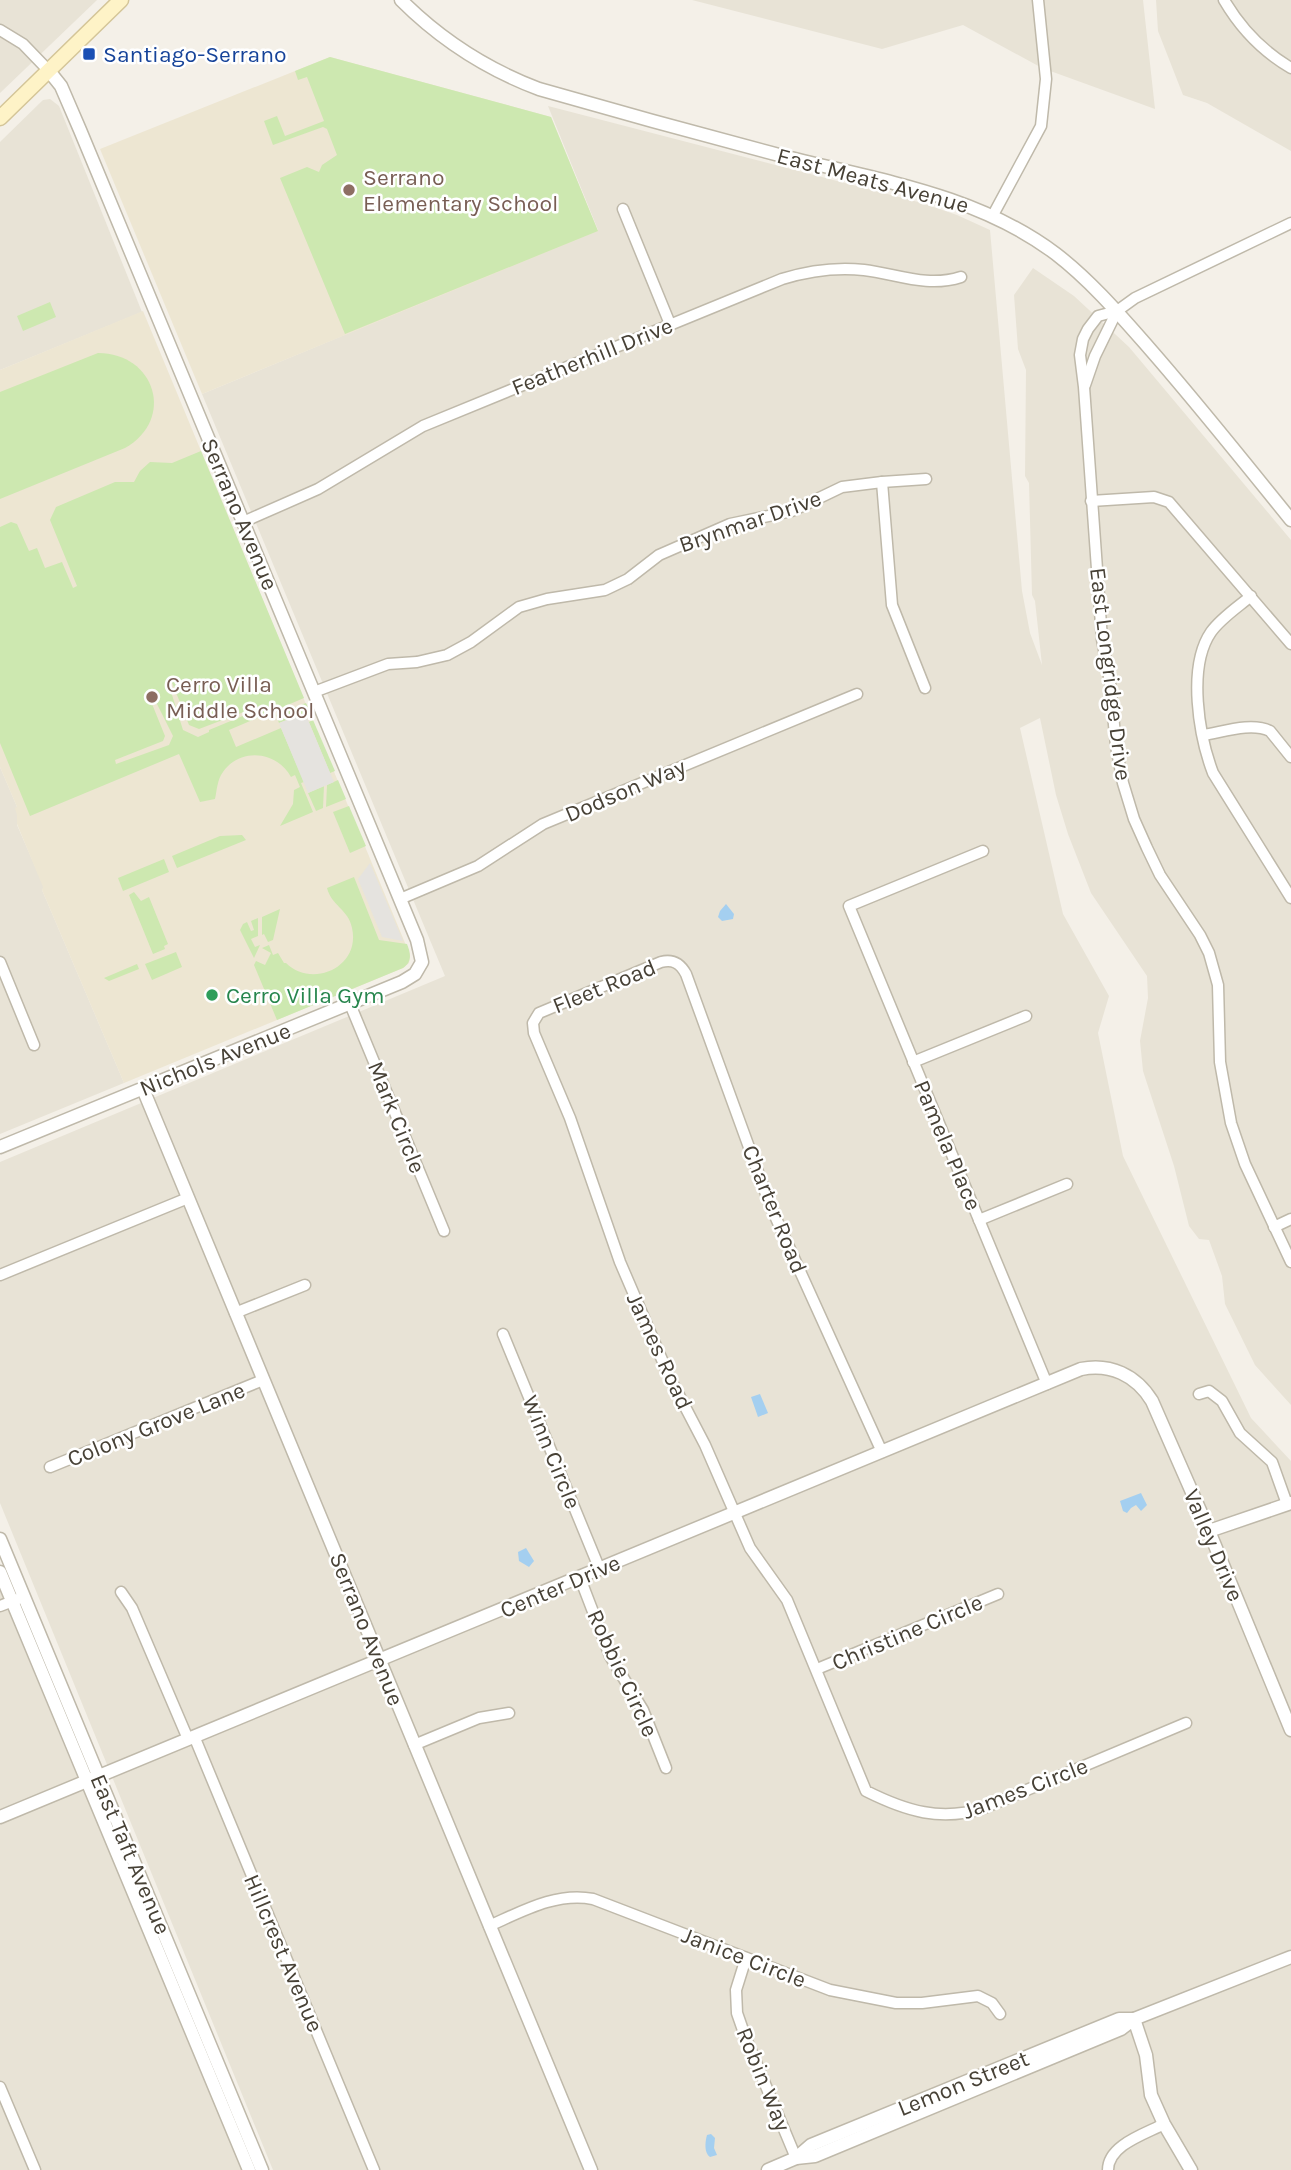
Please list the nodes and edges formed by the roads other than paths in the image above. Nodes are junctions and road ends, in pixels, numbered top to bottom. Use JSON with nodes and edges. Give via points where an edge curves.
{"nodes":[{"id":1,"x":121,"y":0,"type":"edge"},
{"id":2,"x":401,"y":0,"type":"edge"},
{"id":3,"x":1038,"y":0,"type":"edge"},
{"id":4,"x":1224,"y":0,"type":"edge"},
{"id":5,"x":0,"y":30,"type":"edge"},
{"id":6,"x":1291,"y":68,"type":"edge"},
{"id":7,"x":49,"y":71,"type":"junction"},
{"id":8,"x":0,"y":118,"type":"edge"},
{"id":9,"x":623,"y":209,"type":"dead end"},
{"id":10,"x":993,"y":215,"type":"junction"},
{"id":11,"x":1291,"y":223,"type":"edge"},
{"id":12,"x":961,"y":277,"type":"dead end"},
{"id":13,"x":1117,"y":311,"type":"junction"},
{"id":14,"x":670,"y":324,"type":"junction"},
{"id":15,"x":1084,"y":387,"type":"junction"},
{"id":16,"x":926,"y":480,"type":"dead end"},
{"id":17,"x":882,"y":482,"type":"junction"},
{"id":18,"x":1091,"y":501,"type":"junction"},
{"id":19,"x":1291,"y":520,"type":"edge"},
{"id":20,"x":243,"y":522,"type":"junction"},
{"id":21,"x":1251,"y":596,"type":"junction"},
{"id":22,"x":1291,"y":644,"type":"edge"},
{"id":23,"x":925,"y":688,"type":"dead end"},
{"id":24,"x":314,"y":692,"type":"junction"},
{"id":25,"x":857,"y":694,"type":"dead end"},
{"id":26,"x":1204,"y":735,"type":"junction"},
{"id":27,"x":1291,"y":757,"type":"edge"},
{"id":28,"x":983,"y":851,"type":"dead end"},
{"id":29,"x":400,"y":898,"type":"junction"},
{"id":30,"x":1291,"y":898,"type":"edge"},
{"id":31,"x":0,"y":962,"type":"edge"},
{"id":32,"x":422,"y":962,"type":"joint"},
{"id":33,"x":677,"y":963,"type":"joint"},
{"id":34,"x":350,"y":1003,"type":"junction"},
{"id":35,"x":1026,"y":1016,"type":"dead end"},
{"id":36,"x":535,"y":1019,"type":"joint"},
{"id":37,"x":34,"y":1045,"type":"dead end"},
{"id":38,"x":913,"y":1062,"type":"junction"},
{"id":39,"x":143,"y":1089,"type":"junction"},
{"id":40,"x":0,"y":1147,"type":"edge"},
{"id":41,"x":1067,"y":1184,"type":"dead end"},
{"id":42,"x":188,"y":1198,"type":"junction"},
{"id":43,"x":1291,"y":1219,"type":"edge"},
{"id":44,"x":979,"y":1220,"type":"junction"},
{"id":45,"x":1275,"y":1227,"type":"junction"},
{"id":46,"x":443,"y":1231,"type":"dead end"},
{"id":47,"x":1291,"y":1262,"type":"edge"},
{"id":48,"x":0,"y":1275,"type":"edge"},
{"id":49,"x":305,"y":1285,"type":"dead end"},
{"id":50,"x":235,"y":1313,"type":"junction"},
{"id":51,"x":503,"y":1334,"type":"dead end"},
{"id":52,"x":1122,"y":1373,"type":"joint"},
{"id":53,"x":263,"y":1380,"type":"junction"},
{"id":54,"x":1047,"y":1384,"type":"junction"},
{"id":55,"x":1199,"y":1394,"type":"dead end"},
{"id":56,"x":882,"y":1452,"type":"junction"},
{"id":57,"x":50,"y":1467,"type":"dead end"},
{"id":58,"x":1289,"y":1504,"type":"edge"},
{"id":59,"x":734,"y":1513,"type":"junction"},
{"id":60,"x":1209,"y":1531,"type":"junction"},
{"id":61,"x":0,"y":1539,"type":"edge"},
{"id":62,"x":600,"y":1570,"type":"junction"},
{"id":63,"x":0,"y":1572,"type":"edge"},
{"id":64,"x":580,"y":1578,"type":"junction"},
{"id":65,"x":121,"y":1592,"type":"dead end"},
{"id":66,"x":998,"y":1594,"type":"dead end"},
{"id":67,"x":12,"y":1602,"type":"edge"},
{"id":68,"x":380,"y":1661,"type":"junction"},
{"id":69,"x":817,"y":1670,"type":"junction"},
{"id":70,"x":509,"y":1713,"type":"dead end"},
{"id":71,"x":1186,"y":1723,"type":"dead end"},
{"id":72,"x":1291,"y":1730,"type":"edge"},
{"id":73,"x":191,"y":1738,"type":"junction"},
{"id":74,"x":415,"y":1745,"type":"junction"},
{"id":75,"x":666,"y":1768,"type":"dead end"},
{"id":76,"x":93,"y":1779,"type":"junction"},
{"id":77,"x":0,"y":1817,"type":"edge"},
{"id":78,"x":489,"y":1926,"type":"junction"},
{"id":79,"x":1291,"y":1957,"type":"edge"},
{"id":80,"x":746,"y":1958,"type":"junction"},
{"id":81,"x":1000,"y":2014,"type":"dead end"},
{"id":82,"x":1134,"y":2019,"type":"junction"},
{"id":83,"x":0,"y":2087,"type":"edge"},
{"id":84,"x":1164,"y":2124,"type":"junction"},
{"id":85,"x":240,"y":2132,"type":"junction"},
{"id":86,"x":796,"y":2158,"type":"junction"},
{"id":87,"x":34,"y":2170,"type":"edge"},
{"id":88,"x":249,"y":2170,"type":"edge"},
{"id":89,"x":262,"y":2170,"type":"edge"},
{"id":90,"x":374,"y":2170,"type":"edge"},
{"id":91,"x":591,"y":2170,"type":"edge"},
{"id":92,"x":768,"y":2170,"type":"edge"},
{"id":93,"x":1108,"y":2170,"type":"edge"},
{"id":94,"x":1191,"y":2170,"type":"edge"}],
"edges":[{"from":1,"to":7,"type":"main road"},
{"from":2,"to":10,"type":"street","name":"East Meats Avenue","via":[[456,47],[539,89],[954,199]]},
{"from":3,"to":10,"type":"street","via":[[1046,79],[1041,126]]},
{"from":4,"to":6,"type":"street","via":[[1259,47]]},
{"from":5,"to":7,"type":"street","via":[[23,44]]},
{"from":7,"to":8,"type":"main road"},
{"from":7,"to":20,"type":"street","name":"Serrano Avenue","via":[[62,89]]},
{"from":9,"to":14,"type":"street"},
{"from":10,"to":13,"type":"street","name":"East Meats Avenue","via":[[1056,254]]},
{"from":11,"to":13,"type":"street"},
{"from":12,"to":14,"type":"street","name":"Featherhill Drive","via":[[932,282],[861,270],[810,272],[770,283]]},
{"from":13,"to":15,"type":"street","name":"East Longridge Drive"},
{"from":13,"to":15,"type":"street","name":"East Longridge Drive","via":[[1098,316],[1083,339]]},
{"from":13,"to":19,"type":"street","name":"East Meats Avenue"},
{"from":14,"to":20,"type":"street","name":"Featherhill Drive","via":[[423,426],[318,489]]},
{"from":15,"to":18,"type":"street","name":"East Longridge Drive"},
{"from":16,"to":17,"type":"street","name":"Brynmar Drive"},
{"from":17,"to":23,"type":"street","via":[[892,605]]},
{"from":17,"to":24,"type":"street","name":"Brynmar Drive","via":[[842,487],[792,511],[730,524],[659,555],[605,590],[519,607],[447,655],[388,664]]},
{"from":18,"to":21,"type":"street","via":[[1154,497],[1169,502]]},
{"from":18,"to":45,"type":"street","name":"East Longridge Drive","via":[[1102,639],[1124,783],[1134,819],[1160,875],[1209,953],[1218,992],[1225,1100],[1245,1164]]},
{"from":20,"to":24,"type":"street","name":"Serrano Avenue"},
{"from":21,"to":22,"type":"street"},
{"from":21,"to":26,"type":"street","via":[[1211,632],[1199,659],[1197,690]]},
{"from":24,"to":29,"type":"street","name":"Serrano Avenue"},
{"from":25,"to":29,"type":"street","name":"Dodson Way","via":[[543,824],[478,866]]},
{"from":26,"to":27,"type":"street","via":[[1265,728]]},
{"from":26,"to":30,"type":"street","via":[[1219,784]]},
{"from":28,"to":38,"type":"street","name":"Pamela Place","via":[[849,906]]},
{"from":29,"to":32,"type":"street","name":"Serrano Avenue"},
{"from":31,"to":37,"type":"street"},
{"from":32,"to":34,"type":"street","name":"Nichols Avenue","via":[[411,977]]},
{"from":33,"to":36,"type":"street","name":"Fleet Road","via":[[661,962],[547,1009]]},
{"from":33,"to":56,"type":"street","name":"Charter Road","via":[[686,974],[771,1205]]},
{"from":34,"to":39,"type":"street","name":"Nichols Avenue"},
{"from":34,"to":46,"type":"street","name":"Mark Circle"},
{"from":35,"to":38,"type":"street"},
{"from":36,"to":59,"type":"street","name":"James Road","via":[[534,1033],[570,1118],[620,1262]]},
{"from":38,"to":44,"type":"street","name":"Pamela Place"},
{"from":39,"to":40,"type":"street","name":"Nichols Avenue"},
{"from":39,"to":42,"type":"street","name":"Serrano Avenue"},
{"from":41,"to":44,"type":"street"},
{"from":42,"to":48,"type":"street"},
{"from":42,"to":50,"type":"street","name":"Serrano Avenue"},
{"from":43,"to":45,"type":"street"},
{"from":44,"to":54,"type":"street","name":"Pamela Place"},
{"from":45,"to":47,"type":"street","name":"East Longridge Drive"},
{"from":49,"to":50,"type":"street"},
{"from":50,"to":53,"type":"street","name":"Serrano Avenue"},
{"from":51,"to":62,"type":"street","name":"Winn Circle"},
{"from":52,"to":54,"type":"street","name":"Center Drive","via":[[1090,1367]]},
{"from":52,"to":60,"type":"street","name":"Valley Drive","via":[[1140,1385],[1152,1401]]},
{"from":53,"to":57,"type":"street","name":"Colony Grove Lane"},
{"from":53,"to":68,"type":"street","name":"Serrano Avenue"},
{"from":54,"to":56,"type":"street","name":"Center Drive"},
{"from":55,"to":58,"type":"street","via":[[1209,1391],[1219,1398],[1240,1433],[1266,1454]]},
{"from":56,"to":59,"type":"street","name":"Center Drive"},
{"from":58,"to":60,"type":"street"},
{"from":59,"to":62,"type":"street","name":"Center Drive"},
{"from":59,"to":69,"type":"street","name":"James Road","via":[[755,1556],[782,1591]]},
{"from":60,"to":72,"type":"street","name":"Valley Drive"},
{"from":61,"to":67,"type":"street","name":"East Taft Avenue"},
{"from":62,"to":64,"type":"street","name":"Center Drive"},
{"from":63,"to":67,"type":"street","name":"East Taft Avenue"},
{"from":64,"to":68,"type":"street","name":"Center Drive"},
{"from":64,"to":75,"type":"street","name":"Robbie Circle","via":[[610,1656],[643,1710]]},
{"from":65,"to":73,"type":"street","name":"Hillcrest Avenue"},
{"from":66,"to":69,"type":"street","name":"Christine Circle"},
{"from":67,"to":76,"type":"street","name":"East Taft Avenue"},
{"from":68,"to":73,"type":"street","name":"Center Drive"},
{"from":68,"to":74,"type":"street","name":"Serrano Avenue"},
{"from":69,"to":71,"type":"street","name":"James Circle","via":[[866,1791],[907,1808],[944,1816],[984,1808]]},
{"from":70,"to":74,"type":"street","via":[[479,1718]]},
{"from":73,"to":76,"type":"street","name":"Center Drive"},
{"from":73,"to":90,"type":"street","name":"Hillcrest Avenue"},
{"from":74,"to":78,"type":"street","name":"Serrano Avenue"},
{"from":76,"to":77,"type":"street","name":"Center Drive"},
{"from":76,"to":85,"type":"street","name":"East Taft Avenue"},
{"from":78,"to":80,"type":"street","name":"Janice Circle","via":[[545,1902],[579,1897]]},
{"from":78,"to":91,"type":"street","name":"Serrano Avenue"},
{"from":79,"to":82,"type":"street","name":"Lemon Street"},
{"from":80,"to":81,"type":"street","name":"Janice Circle","via":[[851,1996],[922,2003],[972,1996],[986,1999]]},
{"from":80,"to":86,"type":"street","name":"Robin Way","via":[[736,1990],[737,2012]]},
{"from":82,"to":84,"type":"street","via":[[1146,2055],[1151,2095]]},
{"from":82,"to":86,"type":"street","name":"Lemon Street","via":[[1121,2029],[815,2156]]},
{"from":83,"to":87,"type":"street"},
{"from":84,"to":93,"type":"street","via":[[1112,2155]]},
{"from":84,"to":94,"type":"street"},
{"from":85,"to":88,"type":"street","name":"East Taft Avenue"},
{"from":85,"to":89,"type":"street","name":"East Taft Avenue"},
{"from":86,"to":92,"type":"street","name":"Lemon Street"}]}
